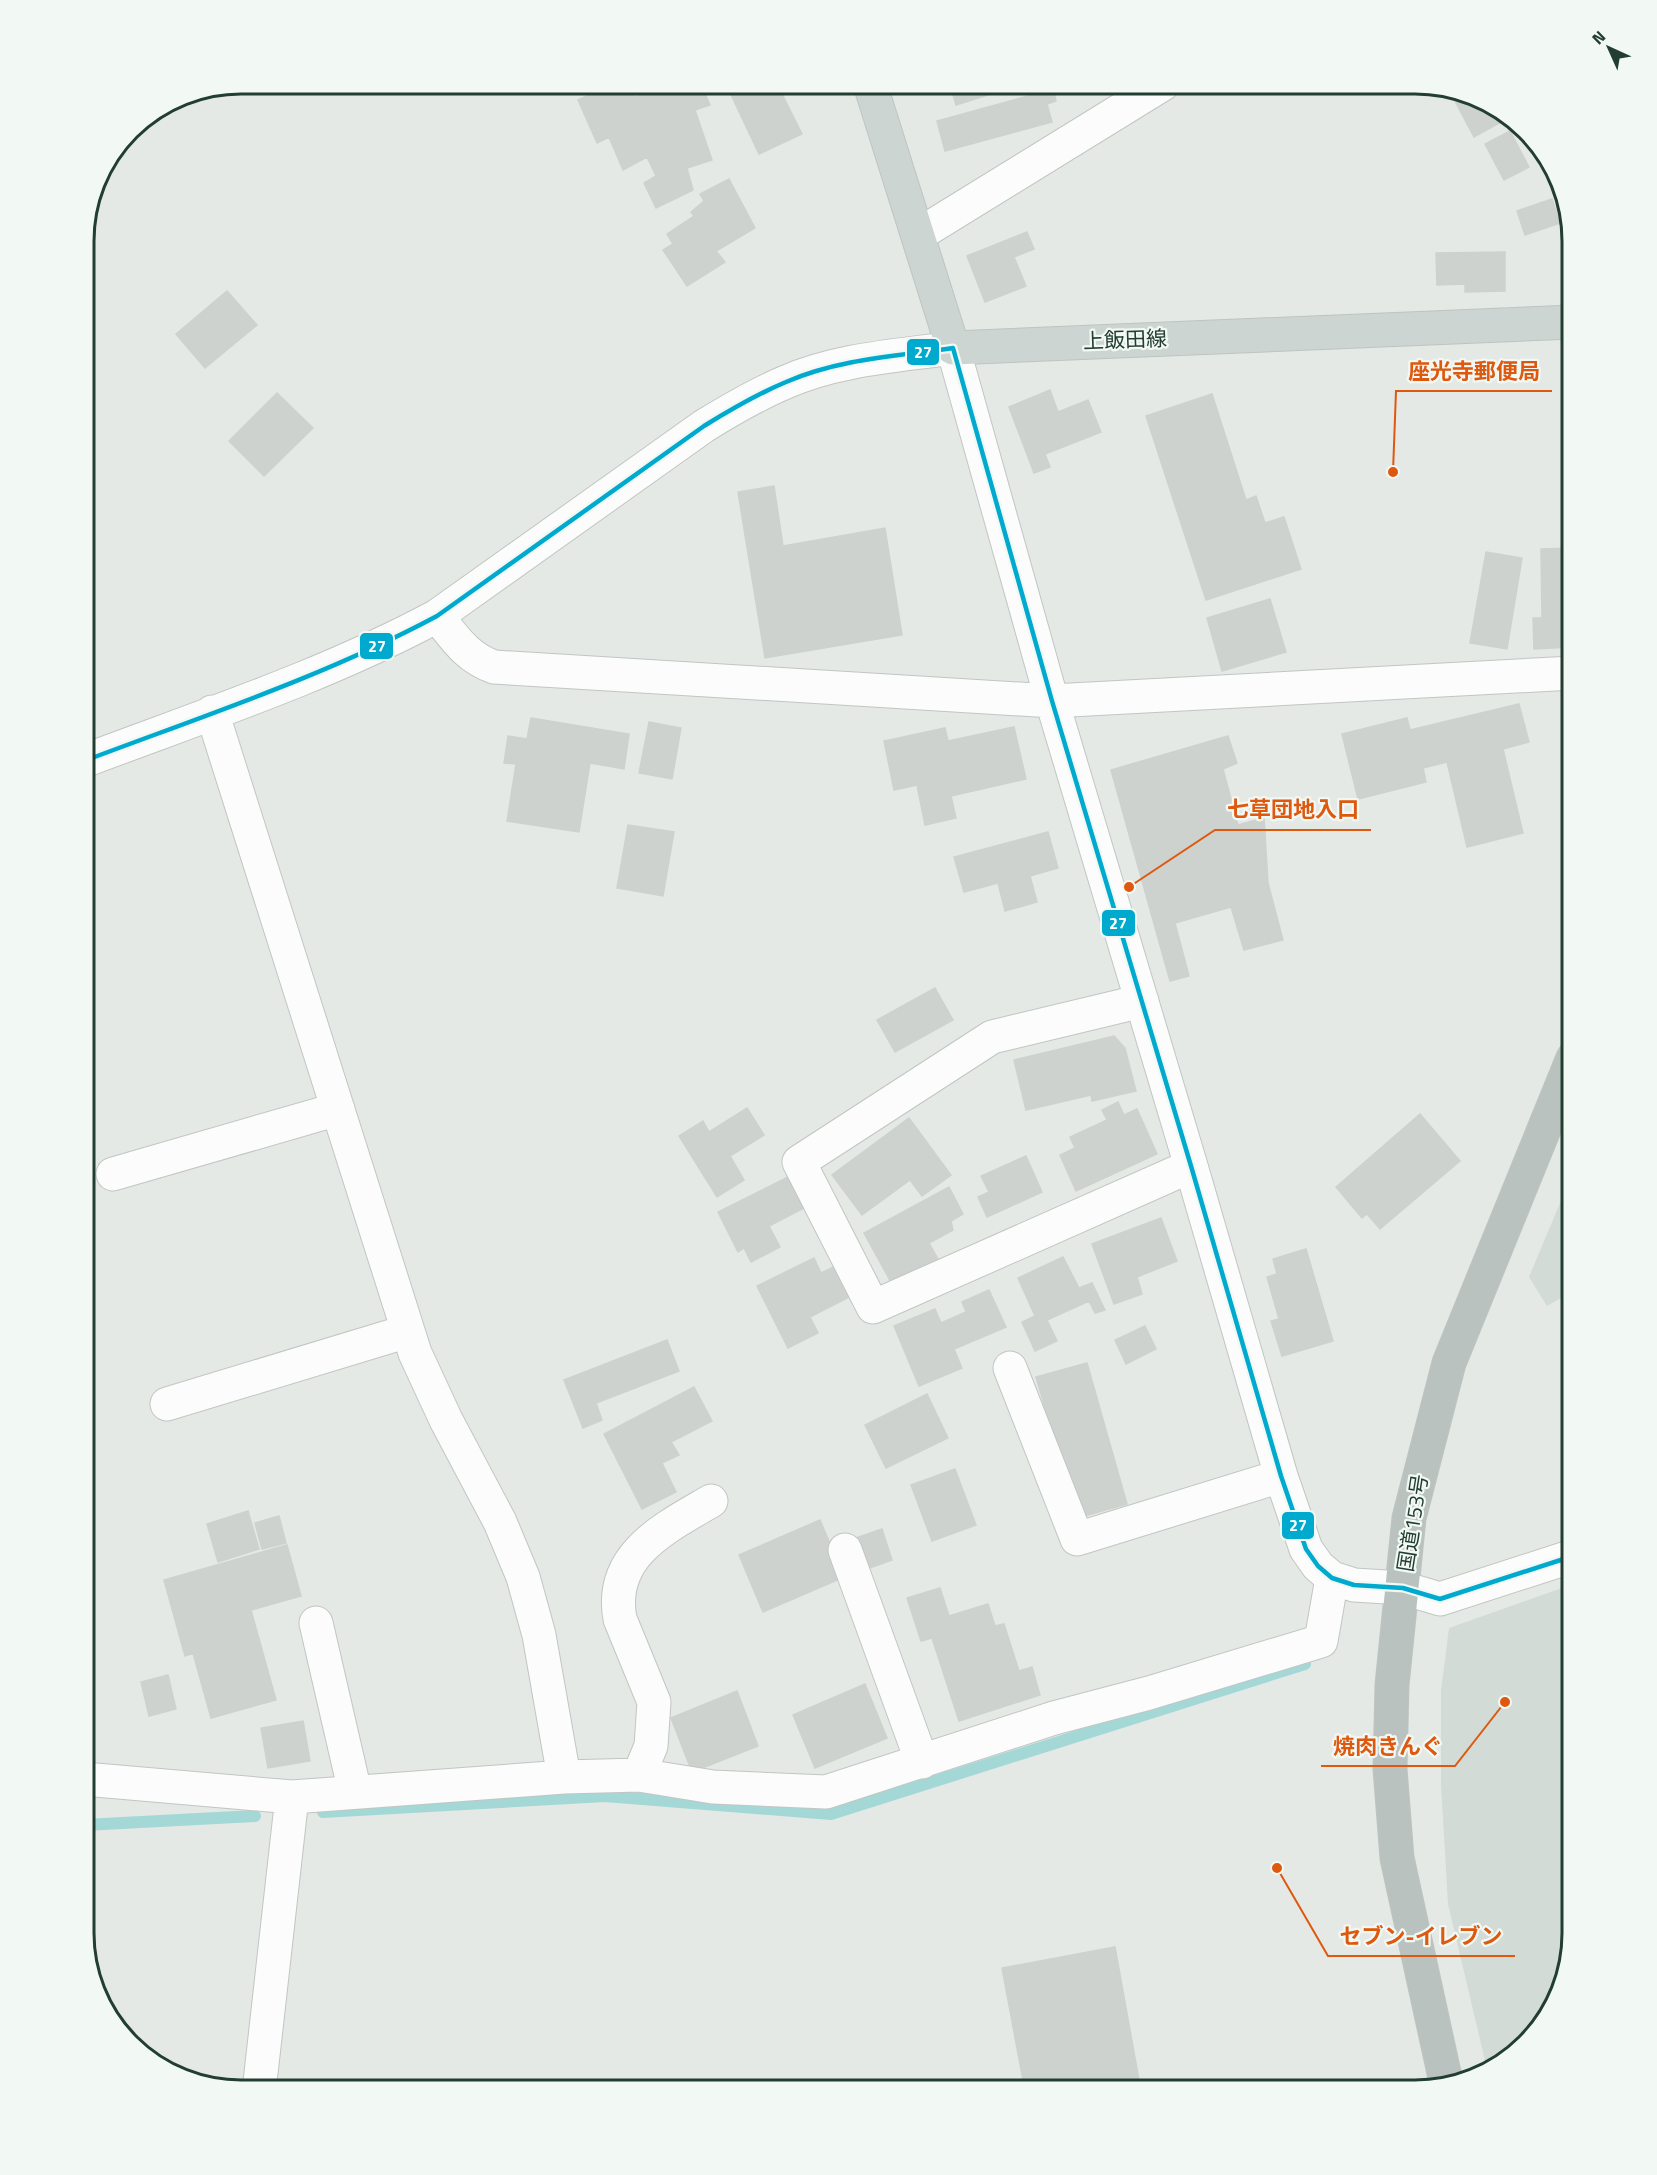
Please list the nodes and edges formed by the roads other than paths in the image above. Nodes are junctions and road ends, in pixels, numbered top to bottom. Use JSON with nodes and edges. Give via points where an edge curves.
{"nodes":[{"id":1,"x":873,"y":95,"type":"edge"},
{"id":2,"x":1145,"y":95,"type":"edge"},
{"id":3,"x":918,"y":235,"type":"junction"},
{"id":4,"x":1562,"y":322,"type":"edge"},
{"id":5,"x":953,"y":348,"type":"junction"},
{"id":6,"x":437,"y":616,"type":"junction"},
{"id":7,"x":1562,"y":674,"type":"edge"},
{"id":8,"x":1052,"y":701,"type":"junction"},
{"id":9,"x":212,"y":712,"type":"junction"},
{"id":10,"x":95,"y":757,"type":"edge"},
{"id":11,"x":1142,"y":1001,"type":"junction"},
{"id":12,"x":1562,"y":1085,"type":"edge"},
{"id":13,"x":338,"y":1109,"type":"junction"},
{"id":14,"x":1191,"y":1167,"type":"junction"},
{"id":15,"x":113,"y":1174,"type":"dead end"},
{"id":16,"x":408,"y":1331,"type":"junction"},
{"id":17,"x":1010,"y":1368,"type":"dead end"},
{"id":18,"x":167,"y":1404,"type":"dead end"},
{"id":19,"x":1281,"y":1476,"type":"junction"},
{"id":20,"x":711,"y":1501,"type":"dead end"},
{"id":21,"x":845,"y":1550,"type":"dead end"},
{"id":22,"x":1562,"y":1560,"type":"edge"},
{"id":23,"x":1332,"y":1578,"type":"junction"},
{"id":24,"x":1403,"y":1588,"type":"junction"},
{"id":25,"x":316,"y":1623,"type":"dead end"},
{"id":26,"x":922,"y":1762,"type":"junction"},
{"id":27,"x":639,"y":1774,"type":"junction"},
{"id":28,"x":564,"y":1777,"type":"junction"},
{"id":29,"x":94,"y":1780,"type":"edge"},
{"id":30,"x":355,"y":1792,"type":"junction"},
{"id":31,"x":292,"y":1797,"type":"junction"},
{"id":32,"x":1445,"y":2077,"type":"edge"},
{"id":33,"x":260,"y":2080,"type":"edge"}],
"edges":[{"from":1,"to":3,"type":"main road"},
{"from":2,"to":3,"type":"street"},
{"from":3,"to":5,"type":"main road"},
{"from":4,"to":5,"type":"main road","name":"上飯田線"},
{"from":5,"to":6,"type":"street","via":[[859,360],[819,370],[749,400],[704,426]]},
{"from":5,"to":8,"type":"street"},
{"from":6,"to":8,"type":"street","via":[[466,651],[494,667]]},
{"from":6,"to":9,"type":"street","via":[[320,672]]},
{"from":7,"to":8,"type":"street"},
{"from":8,"to":11,"type":"street"},
{"from":9,"to":10,"type":"street"},
{"from":9,"to":13,"type":"street"},
{"from":11,"to":14,"type":"street"},
{"from":11,"to":14,"type":"street","via":[[992,1037],[799,1162],[873,1307]]},
{"from":12,"to":24,"type":"highway","name":"国道153号","via":[[1449,1363],[1409,1518]]},
{"from":13,"to":15,"type":"street"},
{"from":13,"to":16,"type":"street"},
{"from":14,"to":19,"type":"street"},
{"from":16,"to":18,"type":"street"},
{"from":16,"to":28,"type":"street","via":[[430,1387],[500,1522],[523,1576],[539,1635]]},
{"from":17,"to":19,"type":"street","via":[[1077,1539]]},
{"from":19,"to":23,"type":"street","via":[[1306,1549]]},
{"from":20,"to":27,"type":"street","via":[[662,1529],[644,1545],[627,1567],[618,1588],[620,1619],[654,1702],[651,1746]]},
{"from":21,"to":26,"type":"street"},
{"from":22,"to":24,"type":"street","via":[[1440,1599]]},
{"from":23,"to":24,"type":"street","via":[[1354,1585]]},
{"from":23,"to":26,"type":"street","via":[[1322,1641],[1054,1718]]},
{"from":24,"to":32,"type":"highway","name":"国道153号","via":[[1392,1685],[1390,1768],[1397,1858]]},
{"from":25,"to":30,"type":"street"},
{"from":26,"to":27,"type":"street","via":[[826,1792],[713,1787]]},
{"from":27,"to":28,"type":"street"},
{"from":28,"to":30,"type":"street"},
{"from":29,"to":31,"type":"street"},
{"from":30,"to":31,"type":"street"},
{"from":31,"to":33,"type":"street"}]}
